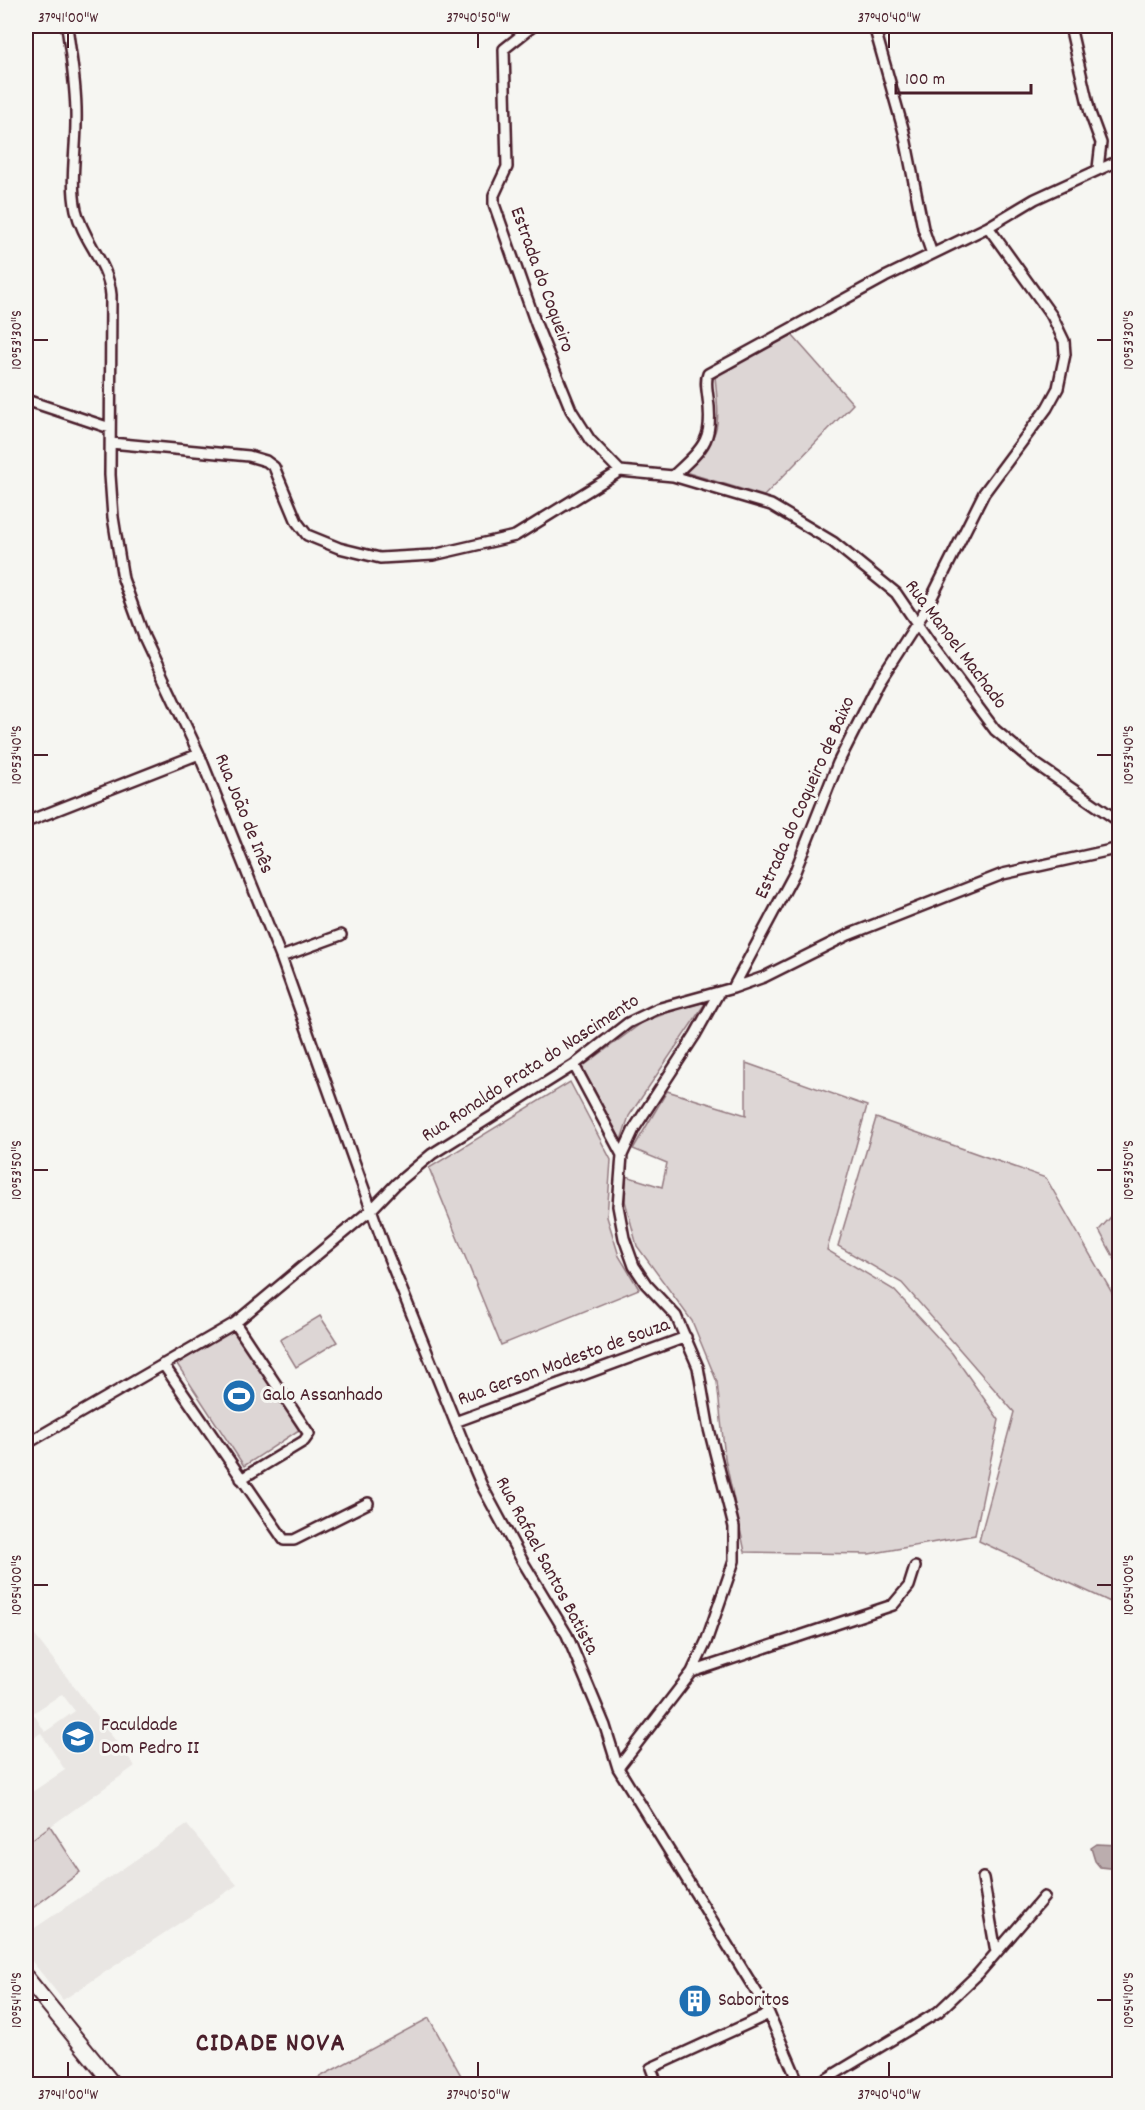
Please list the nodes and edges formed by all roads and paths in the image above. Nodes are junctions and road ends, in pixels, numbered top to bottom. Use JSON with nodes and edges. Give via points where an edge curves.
{"nodes":[{"id":1,"x":67,"y":26,"type":"edge"},
{"id":2,"x":533,"y":26,"type":"edge"},
{"id":3,"x":874,"y":26,"type":"edge"},
{"id":4,"x":1070,"y":26,"type":"edge"},
{"id":5,"x":1119,"y":160,"type":"edge"},
{"id":6,"x":1098,"y":168,"type":"junction"},
{"id":7,"x":988,"y":227,"type":"junction"},
{"id":8,"x":932,"y":254,"type":"junction"},
{"id":9,"x":26,"y":400,"type":"edge"},
{"id":10,"x":110,"y":428,"type":"junction"},
{"id":11,"x":111,"y":443,"type":"junction"},
{"id":12,"x":620,"y":471,"type":"junction"},
{"id":13,"x":673,"y":476,"type":"junction"},
{"id":14,"x":916,"y":623,"type":"junction"},
{"id":15,"x":199,"y":754,"type":"junction"},
{"id":16,"x":26,"y":822,"type":"edge"},
{"id":17,"x":1119,"y":822,"type":"edge"},
{"id":18,"x":1119,"y":848,"type":"edge"},
{"id":19,"x":341,"y":935,"type":"dead end"},
{"id":20,"x":281,"y":957,"type":"junction"},
{"id":21,"x":733,"y":988,"type":"junction"},
{"id":22,"x":718,"y":992,"type":"junction"},
{"id":23,"x":574,"y":1065,"type":"junction"},
{"id":24,"x":622,"y":1155,"type":"junction"},
{"id":25,"x":372,"y":1209,"type":"junction"},
{"id":26,"x":235,"y":1323,"type":"junction"},
{"id":27,"x":686,"y":1337,"type":"junction"},
{"id":28,"x":163,"y":1364,"type":"junction"},
{"id":29,"x":455,"y":1422,"type":"junction"},
{"id":30,"x":26,"y":1444,"type":"edge"},
{"id":31,"x":241,"y":1479,"type":"junction"},
{"id":32,"x":368,"y":1503,"type":"dead end"},
{"id":33,"x":915,"y":1567,"type":"dead end"},
{"id":34,"x":692,"y":1672,"type":"junction"},
{"id":35,"x":618,"y":1768,"type":"junction"},
{"id":36,"x":983,"y":1878,"type":"dead end"},
{"id":37,"x":1044,"y":1897,"type":"dead end"},
{"id":38,"x":996,"y":1952,"type":"junction"},
{"id":39,"x":26,"y":1977,"type":"edge"},
{"id":40,"x":769,"y":2014,"type":"junction"},
{"id":41,"x":113,"y":2085,"type":"edge"},
{"id":42,"x":657,"y":2085,"type":"edge"},
{"id":43,"x":799,"y":2085,"type":"edge"},
{"id":44,"x":818,"y":2085,"type":"edge"}],
"edges":[{"from":1,"to":10,"type":"street","name":"Rua João de Inês","via":[[76,119],[76,211],[110,277]]},
{"from":2,"to":12,"type":"street","name":"Estrada do Coqueiro","via":[[504,49],[507,167],[494,204],[571,410],[590,440]]},
{"from":3,"to":8,"type":"street","via":[[904,132],[922,228]]},
{"from":4,"to":6,"type":"street","via":[[1101,142]]},
{"from":5,"to":6,"type":"street"},
{"from":6,"to":7,"type":"street"},
{"from":7,"to":8,"type":"street"},
{"from":7,"to":14,"type":"street","name":"Estrada do Coqueiro de Baixo","via":[[1052,316],[1064,341],[1064,368],[1047,408],[984,493]]},
{"from":8,"to":13,"type":"street","via":[[708,374],[710,431],[691,459]]},
{"from":9,"to":10,"type":"street"},
{"from":10,"to":11,"type":"street","name":"Rua João de Inês"},
{"from":11,"to":12,"type":"street","via":[[249,456],[266,461],[278,472],[297,522],[307,535],[380,558],[433,555],[515,536]]},
{"from":11,"to":15,"type":"street","name":"Rua João de Inês","via":[[113,517],[123,579],[144,637]]},
{"from":12,"to":13,"type":"street","name":"Rua Manoel Machado"},
{"from":13,"to":14,"type":"street","name":"Rua Manoel Machado","via":[[761,501],[815,530],[896,593]]},
{"from":14,"to":17,"type":"street","name":"Rua Manoel Machado","via":[[995,730]]},
{"from":14,"to":21,"type":"street","name":"Estrada do Coqueiro de Baixo","via":[[847,742],[794,874]]},
{"from":15,"to":16,"type":"street"},
{"from":15,"to":20,"type":"street","name":"Rua João de Inês"},
{"from":18,"to":21,"type":"street","name":"Rua Ronaldo Prata do Nascimento","via":[[994,877],[848,935]]},
{"from":19,"to":20,"type":"street"},
{"from":20,"to":25,"type":"street","name":"Rua João de Inês"},
{"from":21,"to":22,"type":"street","name":"Rua Ronaldo Prata do Nascimento"},
{"from":22,"to":23,"type":"street","name":"Rua Ronaldo Prata do Nascimento","via":[[686,999],[628,1023]]},
{"from":22,"to":24,"type":"street","via":[[695,1035],[645,1109]]},
{"from":23,"to":24,"type":"street"},
{"from":23,"to":25,"type":"street","name":"Rua Ronaldo Prata do Nascimento","via":[[432,1154]]},
{"from":24,"to":27,"type":"street","via":[[618,1206],[628,1252],[646,1284],[676,1316]]},
{"from":25,"to":26,"type":"street","name":"Rua Ronaldo Prata do Nascimento"},
{"from":25,"to":29,"type":"street","name":"Rua Rafael Santos Batista"},
{"from":26,"to":28,"type":"street","name":"Rua Ronaldo Prata do Nascimento"},
{"from":26,"to":31,"type":"street","via":[[309,1434],[304,1441]]},
{"from":27,"to":29,"type":"street","name":"Rua Gerson Modesto de Souza"},
{"from":27,"to":34,"type":"street","via":[[700,1376],[735,1539],[731,1574]]},
{"from":28,"to":30,"type":"street","name":"Rua Ronaldo Prata do Nascimento"},
{"from":28,"to":31,"type":"street"},
{"from":29,"to":35,"type":"street","name":"Rua Rafael Santos Batista","via":[[482,1486],[567,1635]]},
{"from":31,"to":32,"type":"street","via":[[284,1540],[294,1540]]},
{"from":33,"to":34,"type":"street","via":[[909,1586],[893,1605]]},
{"from":34,"to":35,"type":"street"},
{"from":35,"to":40,"type":"street","name":"Rua Rafael Santos Batista"},
{"from":36,"to":38,"type":"street"},
{"from":37,"to":38,"type":"street"},
{"from":38,"to":44,"type":"street","via":[[938,2012]]},
{"from":39,"to":41,"type":"main road"},
{"from":40,"to":42,"type":"street","via":[[651,2068]]},
{"from":40,"to":43,"type":"street","name":"Rua Rafael Santos Batista"}]}
